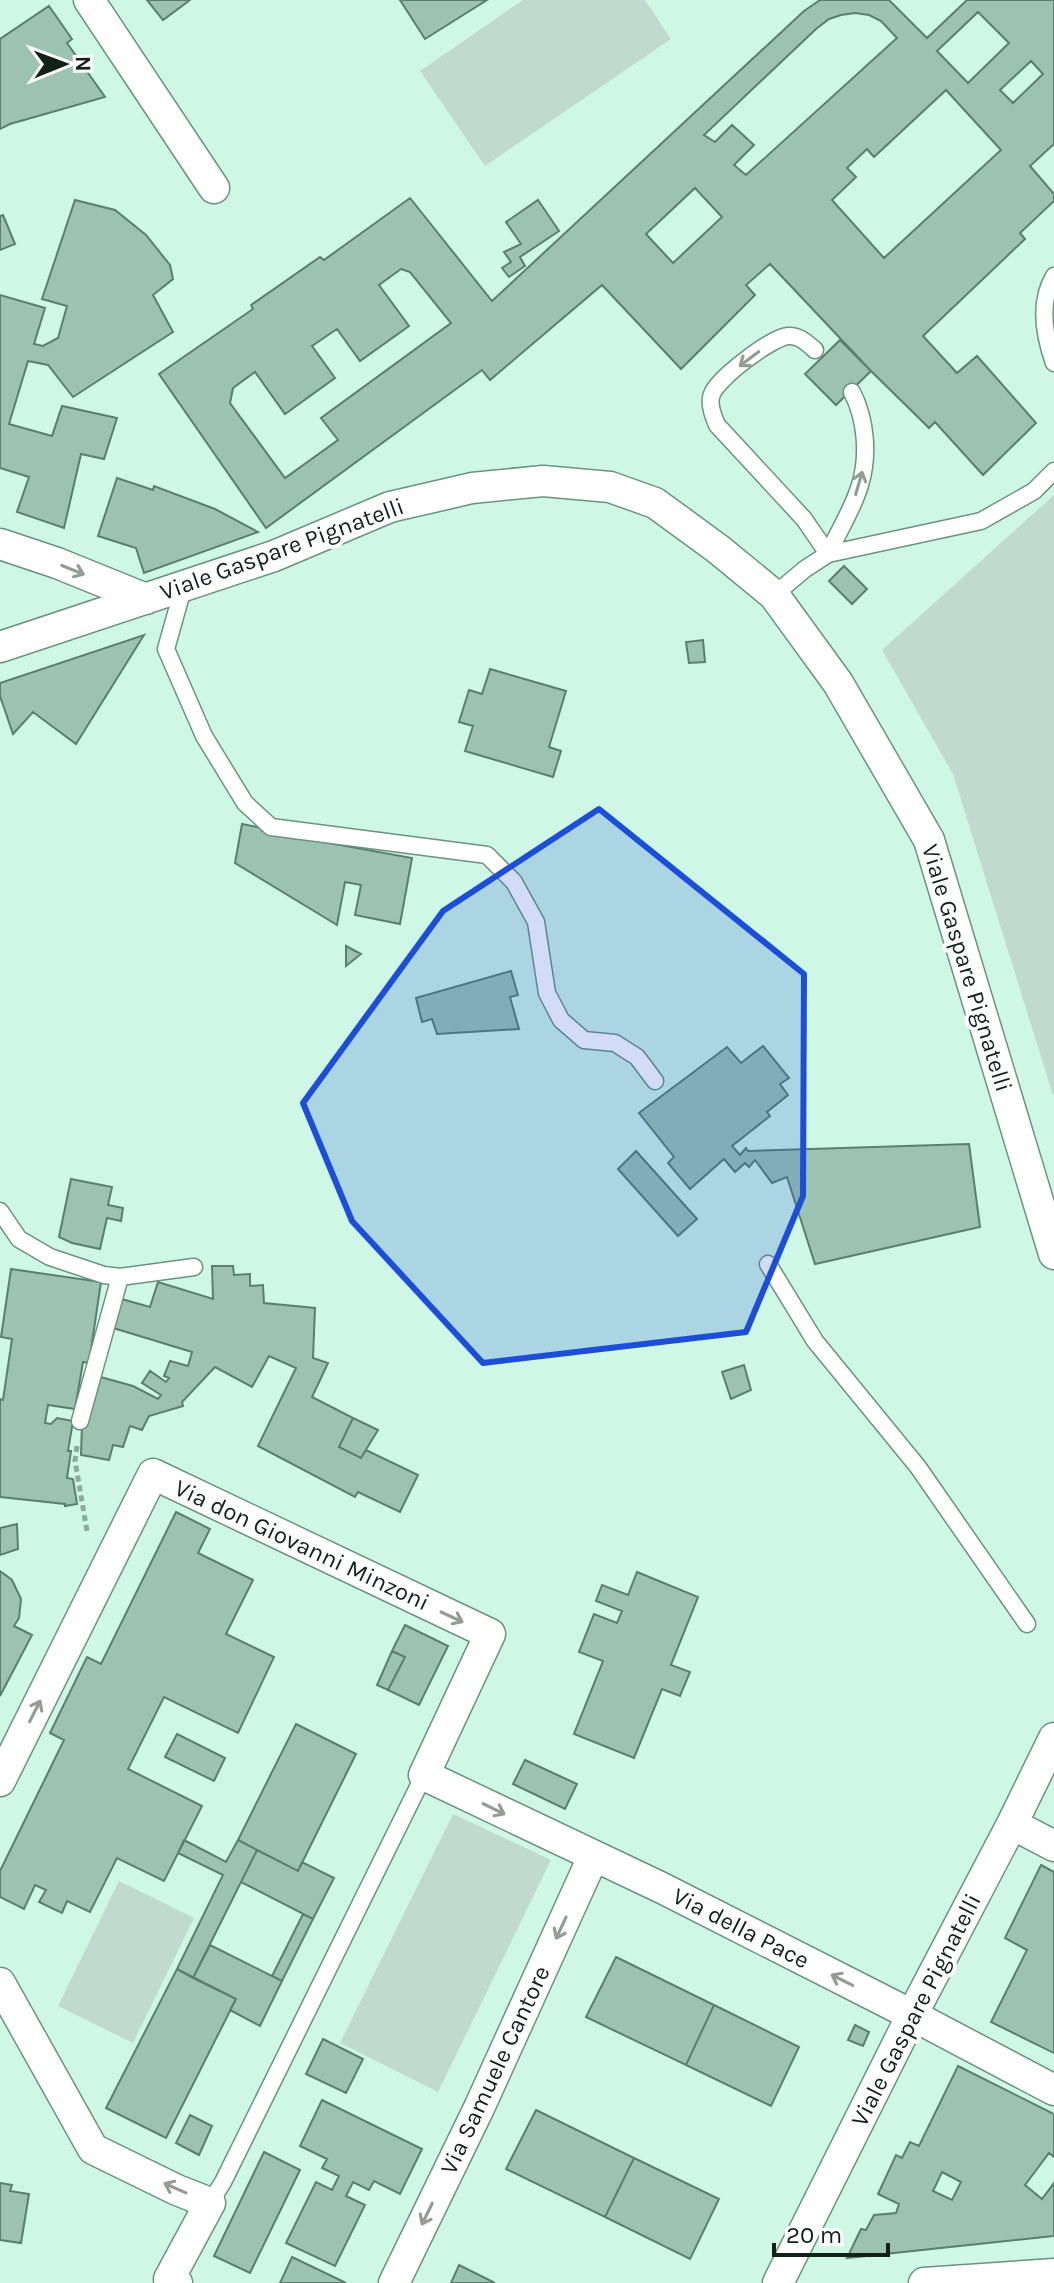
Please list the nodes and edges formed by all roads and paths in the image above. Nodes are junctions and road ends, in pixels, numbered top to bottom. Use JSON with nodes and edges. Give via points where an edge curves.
{"nodes":[{"id":1,"x":89,"y":0,"type":"edge"},
{"id":2,"x":214,"y":188,"type":"dead end"},
{"id":3,"x":1054,"y":276,"type":"edge"},
{"id":4,"x":815,"y":350,"type":"dead end"},
{"id":5,"x":1054,"y":363,"type":"edge"},
{"id":6,"x":852,"y":392,"type":"dead end"},
{"id":7,"x":1054,"y":471,"type":"edge"},
{"id":8,"x":0,"y":544,"type":"edge"},
{"id":9,"x":828,"y":554,"type":"junction"},
{"id":10,"x":184,"y":585,"type":"junction"},
{"id":11,"x":774,"y":595,"type":"junction"},
{"id":12,"x":146,"y":599,"type":"junction"},
{"id":13,"x":0,"y":647,"type":"edge"},
{"id":14,"x":655,"y":1081,"type":"dead end"},
{"id":15,"x":0,"y":1211,"type":"edge"},
{"id":16,"x":1054,"y":1254,"type":"edge"},
{"id":17,"x":768,"y":1264,"type":"dead end"},
{"id":18,"x":194,"y":1267,"type":"dead end"},
{"id":19,"x":120,"y":1277,"type":"junction"},
{"id":20,"x":80,"y":1421,"type":"joint"},
{"id":21,"x":106,"y":1570,"type":"junction"},
{"id":22,"x":1027,"y":1624,"type":"dead end"},
{"id":23,"x":1054,"y":1738,"type":"edge"},
{"id":24,"x":424,"y":1775,"type":"junction"},
{"id":25,"x":0,"y":1781,"type":"edge"},
{"id":26,"x":1012,"y":1824,"type":"junction"},
{"id":27,"x":1054,"y":1846,"type":"edge"},
{"id":28,"x":593,"y":1857,"type":"junction"},
{"id":29,"x":0,"y":1983,"type":"edge"},
{"id":30,"x":912,"y":2015,"type":"junction"},
{"id":31,"x":1054,"y":2090,"type":"edge"},
{"id":32,"x":210,"y":2203,"type":"junction"},
{"id":33,"x":1054,"y":2274,"type":"edge"},
{"id":34,"x":177,"y":2283,"type":"edge"},
{"id":35,"x":394,"y":2283,"type":"edge"},
{"id":36,"x":778,"y":2283,"type":"edge"},
{"id":37,"x":924,"y":2283,"type":"edge"}],
"edges":[{"from":1,"to":2,"type":"street"},
{"from":3,"to":5,"type":"lane","via":[[1043,320]]},
{"from":4,"to":9,"type":"lane","one_way":true,"via":[[802,338],[772,342],[722,381],[712,394],[711,409],[717,425],[804,519]]},
{"from":9,"to":6,"type":"lane","one_way":true,"via":[[860,485],[864,459],[864,431]]},
{"from":7,"to":9,"type":"lane","via":[[1034,491],[981,521]]},
{"from":8,"to":12,"type":"street","one_way":true},
{"from":9,"to":11,"type":"lane"},
{"from":10,"to":11,"type":"street","name":"Viale Gaspare Pignatelli","via":[[274,556],[390,507],[472,488],[543,481],[610,487],[655,503]]},
{"from":10,"to":12,"type":"street","name":"Viale Gaspare Pignatelli"},
{"from":10,"to":14,"type":"lane","via":[[166,649],[204,736],[245,803],[271,827],[487,855],[514,882],[536,922],[547,993],[561,1020],[584,1040],[615,1043],[637,1057]]},
{"from":11,"to":16,"type":"street","name":"Viale Gaspare Pignatelli","via":[[838,683],[929,840]]},
{"from":12,"to":13,"type":"street","name":"Viale Gaspare Pignatelli"},
{"from":15,"to":19,"type":"lane","via":[[19,1239],[50,1257]]},
{"from":17,"to":22,"type":"lane","via":[[815,1341],[918,1467]]},
{"from":18,"to":19,"type":"lane"},
{"from":19,"to":20,"type":"lane"},
{"from":20,"to":21,"type":"path","via":[[75,1461],[81,1501],[90,1547]]},
{"from":21,"to":24,"type":"street","name":"Via don Giovanni Minzoni","one_way":true,"via":[[153,1474],[490,1634]]},
{"from":25,"to":21,"type":"street","name":"Via don Giovanni Minzoni","one_way":true},
{"from":23,"to":26,"type":"street","name":"Viale Gaspare Pignatelli"},
{"from":24,"to":28,"type":"street","name":"Via della Pace","one_way":true},
{"from":24,"to":32,"type":"lane"},
{"from":26,"to":27,"type":"street"},
{"from":26,"to":30,"type":"street","name":"Viale Gaspare Pignatelli"},
{"from":30,"to":28,"type":"street","name":"Via della Pace","one_way":true},
{"from":28,"to":35,"type":"street","name":"Via Samuele Cantore","one_way":true},
{"from":32,"to":29,"type":"street","one_way":true,"via":[[93,2149]]},
{"from":30,"to":31,"type":"street","name":"Via della Pace"},
{"from":30,"to":36,"type":"street","name":"Viale Gaspare Pignatelli"},
{"from":32,"to":34,"type":"street","via":[[169,2279]]},
{"from":33,"to":37,"type":"street"}]}
